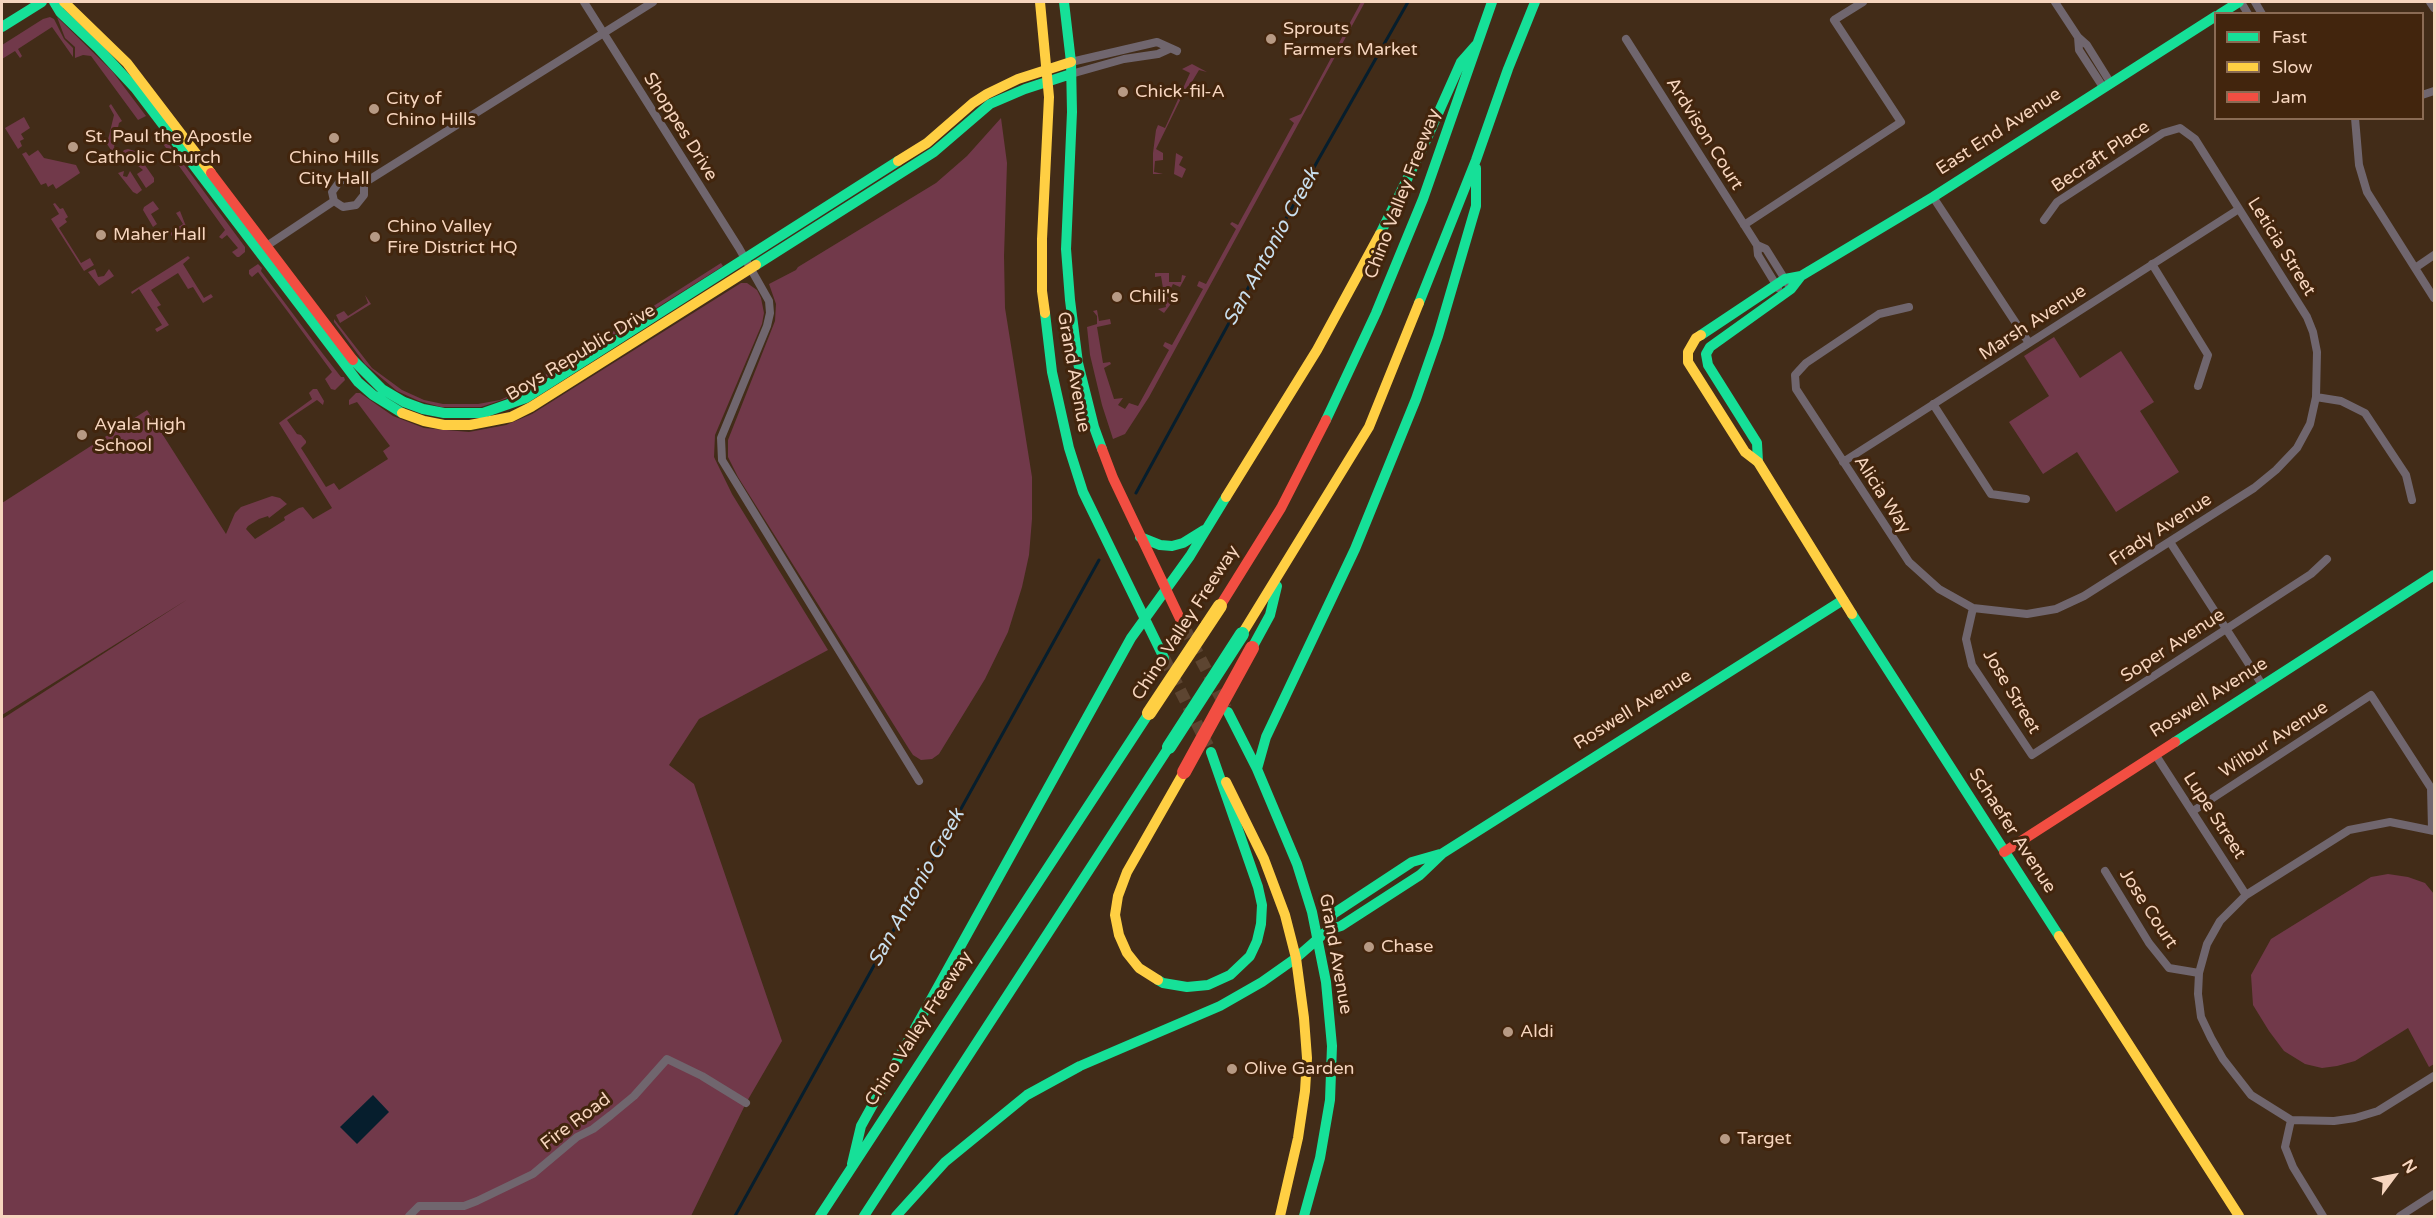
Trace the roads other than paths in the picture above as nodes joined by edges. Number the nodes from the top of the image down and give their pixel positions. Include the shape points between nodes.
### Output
1 (42, 2) edge
2 (54, 2) edge
3 (64, 2) edge
4 (584, 2) edge
5 (653, 2) edge
6 (1040, 2) edge
7 (1064, 2) edge
8 (1492, 2) edge
9 (1535, 2) edge
10 (1863, 2) edge
11 (2055, 2) edge
12 (2240, 2) edge
13 (2430, 2) edge
14 (2434, 8) edge
15 (2223, 12) edge
16 (2214, 17) edge
17 (2, 27) edge
18 (604, 33) junction
19 (1626, 39) dead end
20 (1476, 45) junction
21 (1071, 68) junction
22 (1048, 76) junction
23 (2106, 85) junction
24 (2355, 120) edge
25 (2180, 129) joint
26 (1476, 160) junction
27 (364, 183) junction
28 (1933, 197) junction
29 (334, 201) junction
30 (2239, 209) junction
31 (2043, 220) dead end
32 (1744, 225) junction
33 (262, 248) junction
34 (2434, 255) edge
35 (748, 263) junction
36 (2152, 264) junction
37 (2415, 268) junction
38 (1784, 287) junction
39 (2434, 298) edge
40 (1909, 307) dead end
41 (2029, 343) junction
42 (1691, 344) joint
43 (1706, 354) joint
44 (2198, 386) dead end
45 (2316, 397) junction
46 (1933, 404) junction
47 (1758, 462) junction
48 (1843, 462) junction
49 (2026, 499) dead end
50 (2412, 500) dead end
51 (1208, 527) junction
52 (1140, 537) junction
53 (2170, 542) junction
54 (2327, 559) dead end
55 (1280, 575) junction
56 (2434, 575) edge
57 (1166, 590) junction
58 (1843, 600) junction
59 (1973, 608) junction
60 (1144, 619) junction
61 (1184, 627) tunnel mouth
62 (2226, 629) junction
63 (1164, 658) tunnel mouth
64 (2263, 686) junction
65 (1228, 712) tunnel mouth
66 (2156, 754) junction
67 (2032, 755) joint
68 (1257, 768) junction
69 (919, 781) dead end
70 (2193, 811) junction
71 (2433, 830) edge
72 (2004, 852) junction
73 (2105, 871) dead end
74 (2246, 895) junction
75 (1323, 934) junction
76 (1296, 958) junction
77 (2199, 974) junction
78 (2434, 1076) edge
79 (746, 1103) dead end
80 (2291, 1120) junction
81 (852, 1164) junction
82 (2434, 1194) edge
83 (409, 1216) edge
84 (820, 1216) edge
85 (864, 1216) edge
86 (896, 1216) edge
87 (1280, 1216) edge
88 (1304, 1216) edge
89 (2239, 1216) edge
90 (2323, 1216) edge
91 (2400, 1216) edge

1 - 17 main road
2 - 33 main road, Boys Republic Drive via 130,82
3 - 33 main road, Boys Republic Drive via 127,63
4 - 18 street, Shoppes Drive
5 - 18 street
6 - 22 main road, Grand Avenue
7 - 21 main road, Grand Avenue
8 - 20 main road, Chino Valley Freeway
9 - 26 main road
10 - 32 street via 1834,20 1901,122
11 - 23 street via 2078,38 2087,45
12 - 15 main road
13 - 14 street
16 - 23 main road, East End Avenue
18 - 27 street
18 - 35 street, Shoppes Drive
19 - 32 street, Ardvison Court
20 - 51 main road via 1461,62 1365,264
20 - 81 main road, Chino Valley Freeway, bridge via 1423,199 1376,313 1281,508
21 - 21 street via 1158,54 1173,50 1150,43
21 - 22 main road, Boys Republic Drive
21 - 52 main road, Grand Avenue via 1072,140 1066,236 1074,337 1096,434
22 - 35 main road, Boys Republic Drive via 990,104 934,152
22 - 60 main road, Grand Avenue via 1042,239 1048,354 1076,470 1092,513
23 - 28 main road, East End Avenue
24 - 37 street via 2359,165 2367,192
25 - 30 street, Leticia Street via 2195,139
25 - 31 street, Becraft Place via 2163,133 2057,202
26 - 55 main road via 1369,427
26 - 68 main road via 1476,206 1416,399 1352,557 1266,737
27 - 29 street via 364,195 356,205 343,207
27 - 29 street via 352,177 340,181 332,192
28 - 38 main road, East End Avenue
28 - 41 street
29 - 33 street
30 - 36 street, Marsh Avenue
30 - 45 street, Leticia Street via 2307,317 2317,352
32 - 38 street, Ardvison Court via 1757,245 1766,249
33 - 35 main road, Boys Republic Drive via 365,389 405,414 454,425 491,422 531,407
34 - 37 street
35 - 69 street, Shoppes Drive via 767,296 769,318 721,438 722,460
36 - 41 street, Marsh Avenue
36 - 44 street via 2208,355
37 - 39 street
38 - 42 main road, East End Avenue
38 - 43 main road, East End Avenue
40 - 48 street, Alicia Way via 1880,314 1806,363 1795,375 1796,389
41 - 46 street, Marsh Avenue
42 - 47 main road, Schaefer Avenue via 1688,362 1745,452
43 - 47 main road, Schaefer Avenue via 1708,365 1757,443
45 - 50 street via 2341,401 2365,413 2406,475
45 - 53 street, Frady Avenue via 2310,424 2297,448 2276,471
46 - 48 street, Marsh Avenue
46 - 49 street via 1991,494
47 - 58 main road, Schaefer Avenue
48 - 59 street, Alicia Way via 1909,562 1939,589
51 - 52 main road via 1172,546
51 - 57 main road
52 - 57 main road, Grand Avenue
53 - 59 street, Frady Avenue via 2056,609 2027,614
53 - 62 street
54 - 62 street, Soper Avenue via 2311,574
55 - 76 main road, bridge via 1270,615 1127,872 1115,915 1127,953 1139,968 1163,983 1208,985 1230,975 1250,956 1257,941 1262,905 1210,749 1273,880
55 - 85 main road, bridge
56 - 64 main road, Roswell Avenue
57 - 60 main road
57 - 61 main road, Grand Avenue
58 - 72 main road, Schaefer Avenue
58 - 75 main road, Roswell Avenue via 1443,853 1412,862 1333,914
59 - 67 street, Jose Street via 1966,639 1972,665
60 - 63 main road, Grand Avenue
60 - 81 main road via 861,1126
62 - 64 street
62 - 67 street, Soper Avenue
64 - 66 main road, Roswell Avenue
65 - 68 main road, Grand Avenue
66 - 70 street, Lupe Street
66 - 72 main road, Roswell Avenue
68 - 75 main road, Grand Avenue
70 - 71 street, Wilbur Avenue via 2371,694 2431,788
70 - 74 street, Lupe Street
71 - 74 street via 2390,822 2349,830
72 - 89 main road, Schaefer Avenue
73 - 77 street, Jose Court via 2169,968
74 - 77 street via 2220,921 2207,944
75 - 76 main road, Roswell Avenue
75 - 88 main road, Grand Avenue via 1331,1082 1320,1158
76 - 86 main road, Roswell Avenue via 1220,1006 1080,1065 1027,1095 945,1162
76 - 87 main road via 1306,1069 1298,1138
77 - 80 street via 2201,1017 2223,1059 2251,1095
78 - 80 street via 2378,1111 2334,1121
79 - 83 street, Fire Road via 667,1059 634,1096 533,1174 464,1206 418,1206
80 - 90 street via 2285,1147
81 - 84 main road, Chino Valley Freeway
82 - 91 street

